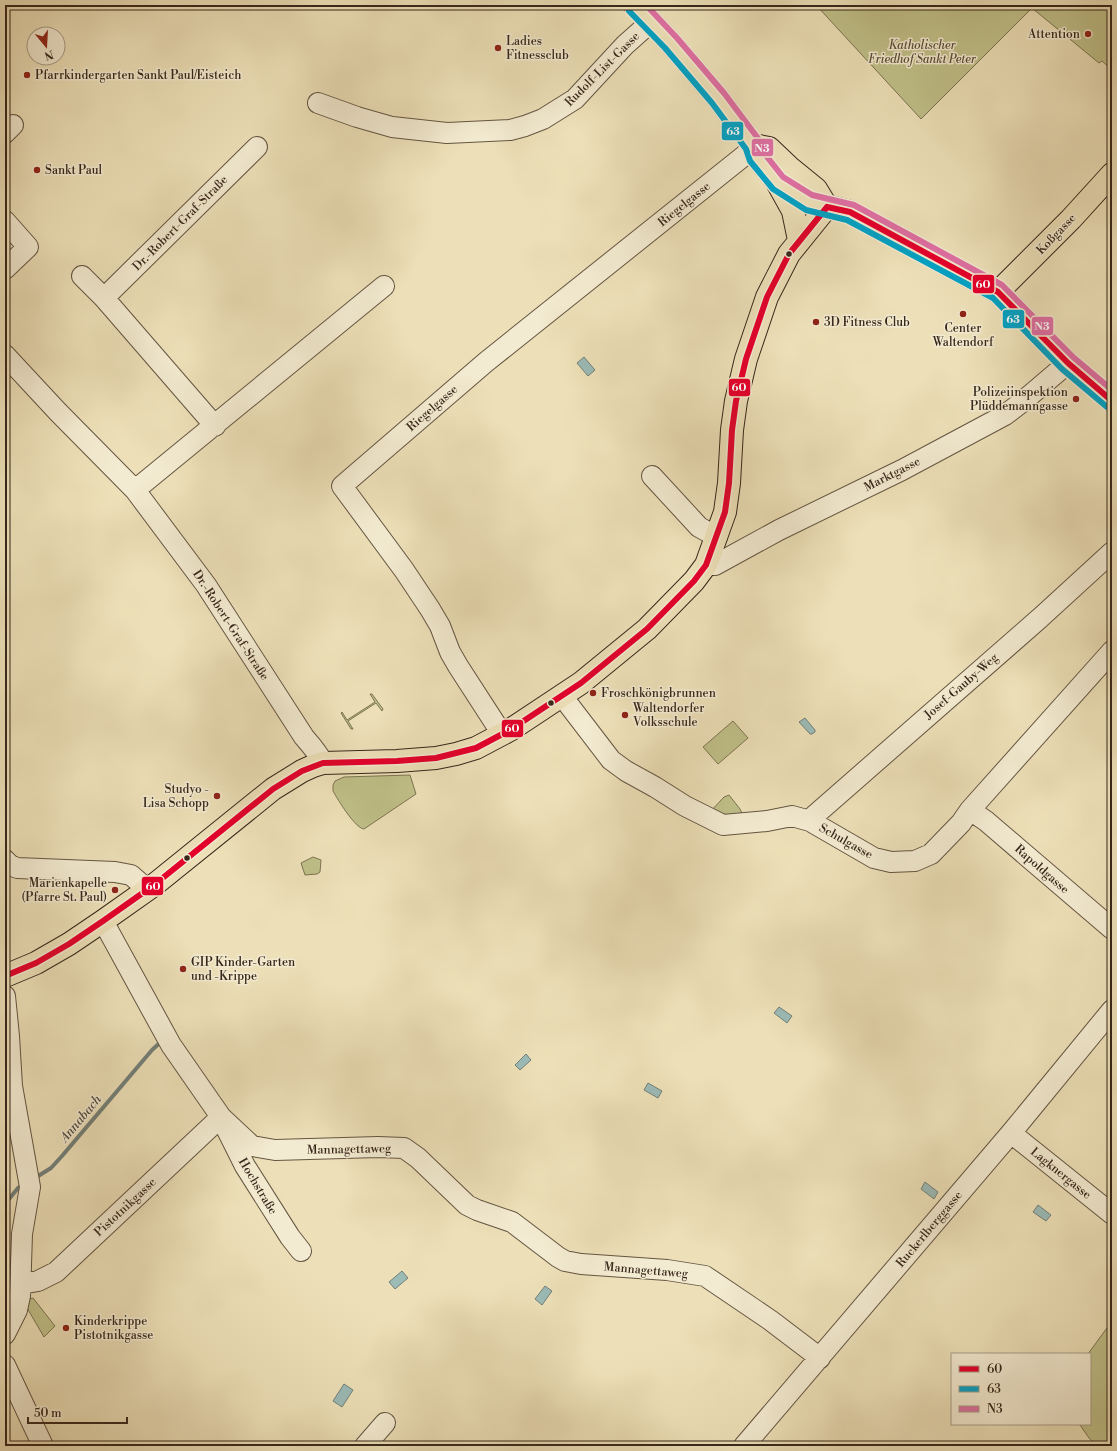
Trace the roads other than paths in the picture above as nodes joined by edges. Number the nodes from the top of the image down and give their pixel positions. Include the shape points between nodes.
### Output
1 (636, 5) edge
2 (652, 21) junction
3 (318, 103) dead end
4 (753, 145) junction
5 (257, 147) dead end
6 (1112, 174) edge
7 (778, 183) junction
8 (827, 207) junction
9 (5, 221) edge
10 (799, 240) junction
11 (5, 269) edge
12 (82, 276) dead end
13 (384, 286) dead end
14 (998, 292) junction
15 (104, 298) junction
16 (5, 355) edge
17 (1068, 363) junction
18 (1112, 401) edge
19 (215, 426) junction
20 (652, 476) dead end
21 (135, 490) junction
22 (717, 537) junction
23 (1112, 552) edge
24 (706, 566) junction
25 (1112, 651) edge
26 (562, 696) junction
27 (502, 734) junction
28 (323, 764) junction
29 (970, 810) junction
30 (810, 821) junction
31 (5, 860) edge
32 (147, 890) junction
33 (103, 921) junction
34 (1112, 929) edge
35 (5, 976) edge
36 (5, 996) edge
37 (1112, 1010) edge
38 (7, 1038) edge
39 (221, 1117) junction
40 (1011, 1133) junction
41 (1112, 1214) edge
42 (302, 1251) dead end
43 (21, 1284) junction
44 (5, 1334) edge
45 (820, 1358) junction
46 (5, 1365) edge
47 (385, 1423) dead end
48 (43, 1446) edge
49 (365, 1446) edge
50 (744, 1446) edge

1 - 2 main road
2 - 3 street, Rudolf-List-Gasse via 625,45 574,99 543,120 510,130 447,133 392,127
2 - 4 main road via 718,98
4 - 7 main road via 757,157
4 - 8 main road via 769,148 816,189
4 - 27 street, Riegelgasse via 745,155 486,362 342,486 430,609 455,660
5 - 15 street, Dr.-Robert-Graf-Straße
6 - 14 main road, Koßgasse
7 - 8 main road via 809,202
7 - 10 main road via 793,212
8 - 10 main road
8 - 14 main road via 850,212
9 - 11 street via 28,247
10 - 22 main road via 767,297 746,359 734,417 725,512
12 - 15 street
13 - 19 street
14 - 17 main road
15 - 19 street
16 - 21 street, Dr.-Robert-Graf-Straße
17 - 18 main road
17 - 24 street, Marktgasse via 1005,415 715,566
19 - 21 street
20 - 22 street via 699,527
21 - 28 street, Dr.-Robert-Graf-Straße via 206,585 304,737 319,754
22 - 24 main road
23 - 30 street, Josef-Gauby-Weg
24 - 26 main road via 679,598 646,629
25 - 29 street, Schulgasse
26 - 27 main road
26 - 30 street, Schulgasse via 611,760 722,825 792,816
27 - 28 main road via 476,748 436,758
28 - 32 main road via 302,771 273,789
29 - 30 street, Schulgasse via 932,854 915,861 891,862 874,858
29 - 34 street, Rapoldgasse
31 - 32 street via 17,868 115,872 131,875
32 - 33 main road
33 - 35 main road via 36,963
33 - 39 street, Mannagettaweg via 171,1046
36 - 38 street
37 - 40 street, Ruckerlberggasse
38 - 43 street via 16,1117 29,1180 22,1234
39 - 42 street, Hochstraße via 245,1166 290,1237
39 - 43 street, Pistotnikgasse via 56,1272 38,1281
39 - 45 street, Mannagettaweg via 252,1146 261,1148 404,1148 467,1205 512,1222 550,1253 565,1261 705,1276
40 - 41 street, Lagknergasse
40 - 45 street, Ruckerlberggasse
43 - 44 street via 17,1310
45 - 50 street, Ruckerlberggasse
46 - 48 street
47 - 49 street

